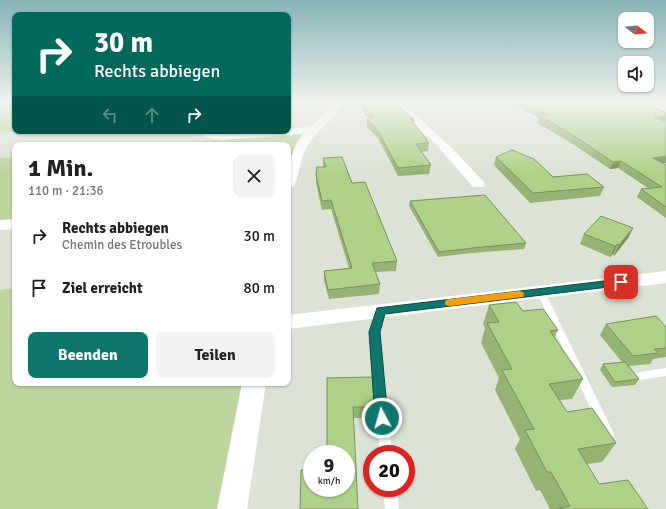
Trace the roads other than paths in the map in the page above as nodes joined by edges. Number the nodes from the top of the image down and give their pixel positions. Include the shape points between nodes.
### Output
1 (319, 126) edge
2 (422, 126) edge
3 (314, 130) junction
4 (291, 132) edge
5 (208, 134) edge
6 (265, 134) edge
7 (291, 174) edge
8 (478, 184) dead end
9 (12, 224) edge
10 (0, 225) edge
11 (666, 277) edge
12 (541, 292) junction
13 (381, 311) junction
14 (291, 322) edge
15 (666, 372) edge
16 (640, 376) dead end
17 (253, 386) edge
18 (611, 442) edge
19 (385, 445) edge
20 (391, 497) edge
21 (232, 509) edge
22 (392, 509) edge

1 - 3 street
2 - 8 street via 451,152
3 - 4 street
3 - 7 street via 298,150
5 - 6 street via 229,137
9 - 10 street
11 - 12 street
12 - 13 street
12 - 18 lane
13 - 14 street
13 - 19 lane via 375,332
15 - 16 lane
17 - 21 street
20 - 22 lane

